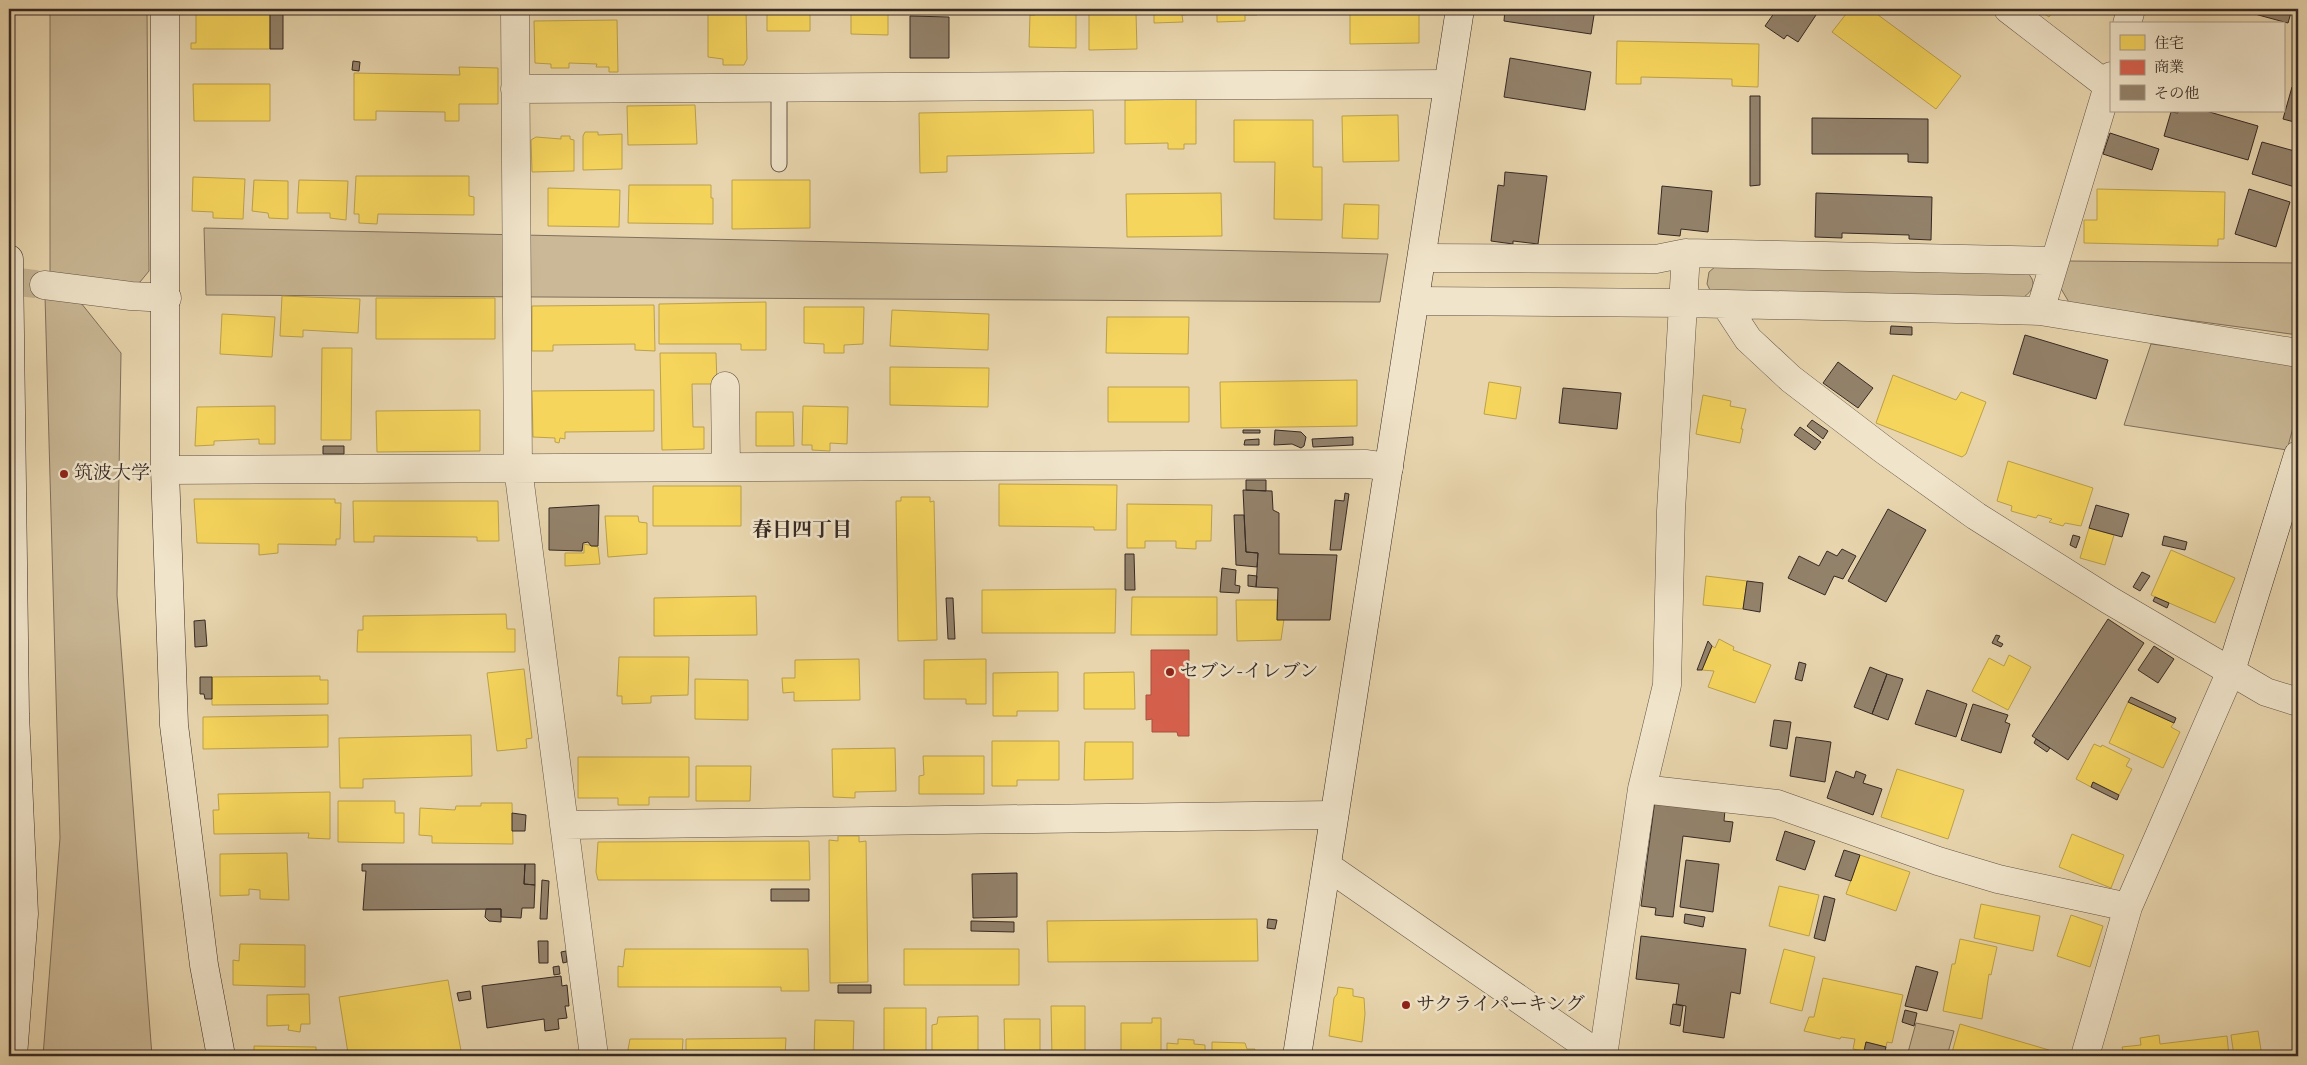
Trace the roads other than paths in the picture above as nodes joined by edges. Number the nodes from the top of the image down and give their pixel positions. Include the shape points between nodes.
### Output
1 (165, 9) edge
2 (515, 9) edge
3 (1460, 9) edge
4 (2008, 9) edge
5 (2131, 9) edge
6 (2127, 22) edge
7 (2109, 81) edge
8 (1448, 84) junction
9 (779, 88) junction
10 (515, 89) junction
11 (779, 164) dead end
12 (1686, 254) junction
13 (1422, 258) junction
14 (9, 259) edge
15 (2055, 261) junction
16 (44, 285) tunnel mouth
17 (167, 298) junction
18 (1415, 301) junction
19 (1684, 303) junction
20 (1725, 304) junction
21 (2040, 311) junction
22 (2298, 353) edge
23 (725, 386) dead end
24 (2298, 456) edge
25 (726, 467) junction
26 (1389, 467) junction
27 (518, 468) junction
28 (166, 470) junction
29 (2231, 671) junction
30 (2298, 702) edge
31 (12, 722) edge
32 (1642, 789) junction
33 (1334, 815) junction
34 (564, 825) junction
35 (20, 855) junction
36 (1327, 866) junction
37 (9, 880) edge
38 (2128, 907) junction
39 (13, 1056) edge
40 (221, 1056) edge
41 (594, 1056) edge
42 (1297, 1056) edge
43 (1602, 1056) edge
44 (2086, 1056) edge

1 - 17 street
2 - 10 street
3 - 8 street
4 - 7 street
5 - 6 street
7 - 15 street
8 - 9 street
8 - 13 street
9 - 10 street
9 - 11 lane
10 - 27 street
12 - 13 street via 1656,259
12 - 15 street
12 - 19 street
13 - 18 street
14 - 31 street
15 - 21 street
16 - 17 street
17 - 28 street
18 - 19 street
18 - 26 street
19 - 20 street
19 - 32 street via 1671,511 1667,685
20 - 21 street
20 - 29 street via 1748,339 1777,366 1884,450 1976,516 2101,595
21 - 22 street
23 - 25 street
24 - 29 street
25 - 26 street via 1367,464
25 - 27 street
26 - 33 street
27 - 28 street
27 - 34 street
28 - 40 street via 174,725 204,965
29 - 30 street via 2266,692
29 - 38 street
31 - 35 street
32 - 38 street via 1777,804 1998,879
32 - 43 street
33 - 34 street
33 - 36 street
34 - 41 street
35 - 37 street
35 - 39 street via 24,914
36 - 42 street
36 - 43 street
38 - 44 street

